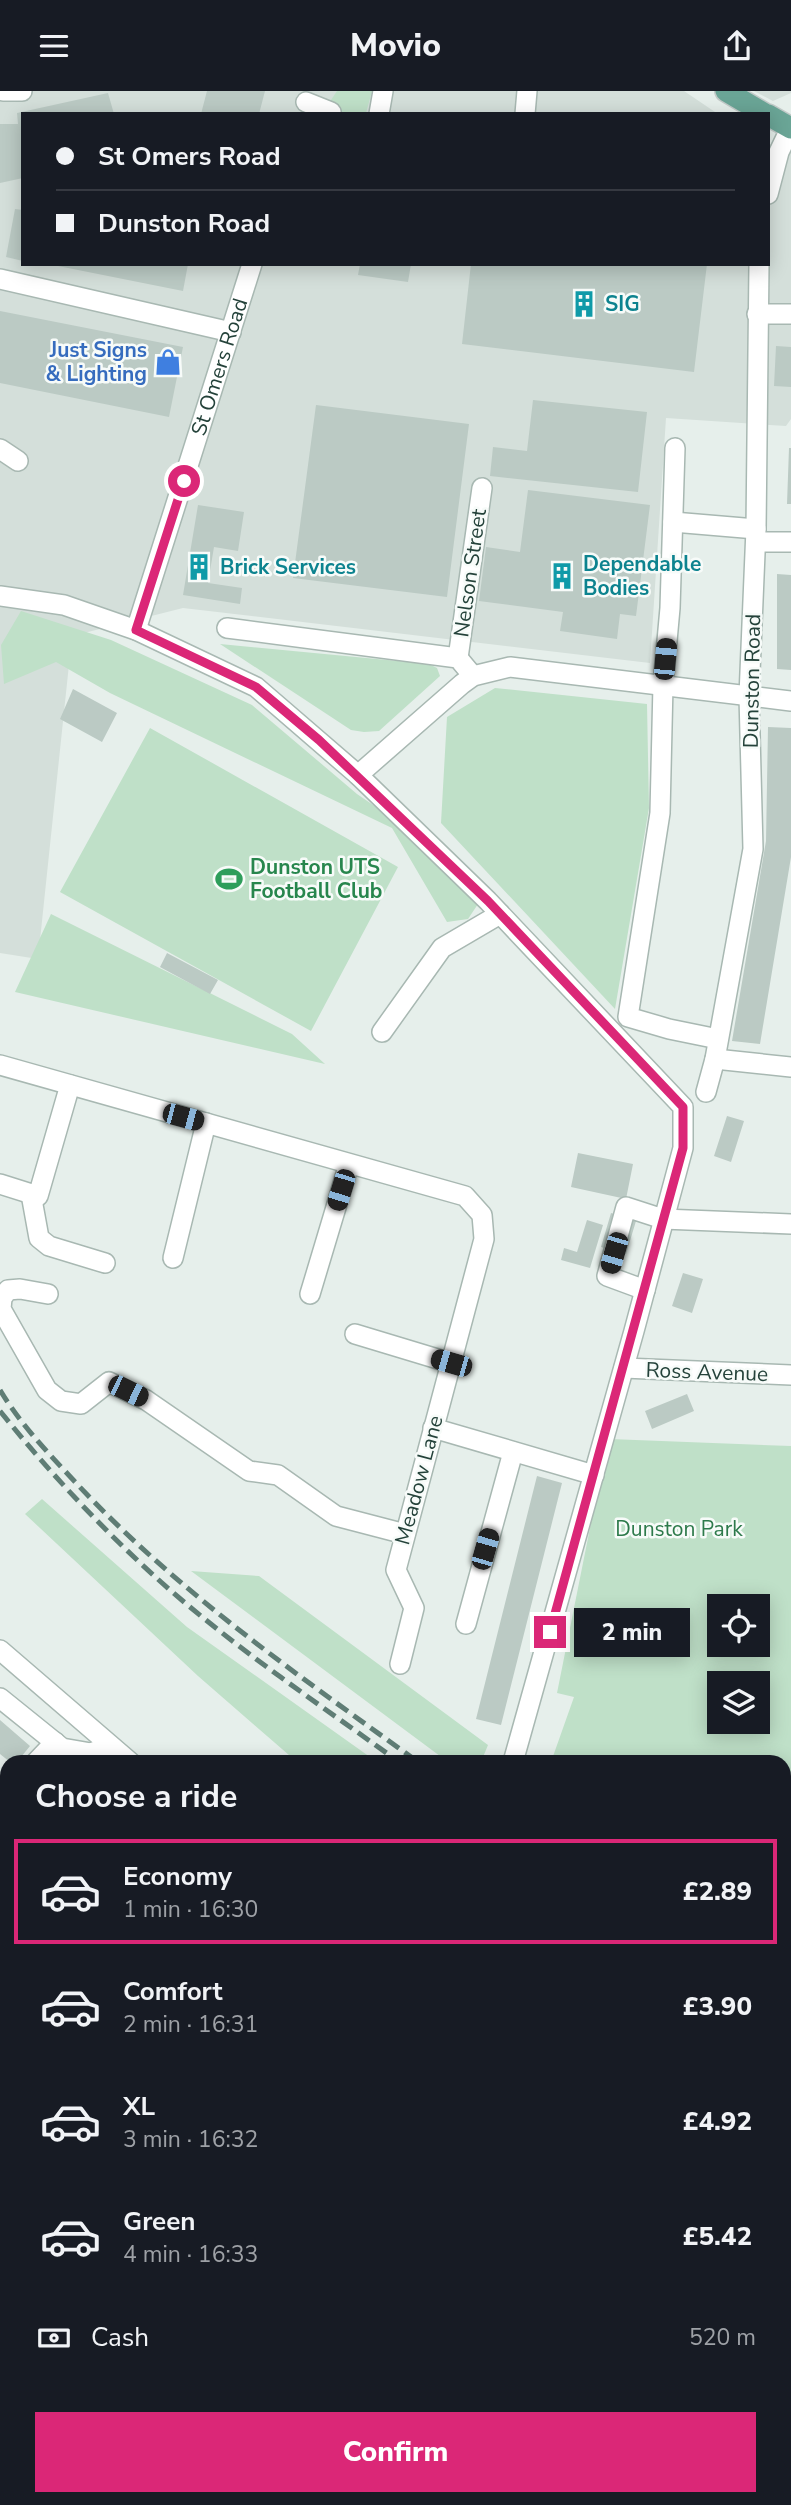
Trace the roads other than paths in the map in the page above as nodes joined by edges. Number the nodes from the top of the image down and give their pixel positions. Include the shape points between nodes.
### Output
1 (3, 91) edge
2 (22, 91) edge
3 (383, 91) edge
4 (527, 91) edge
5 (726, 91) edge
6 (306, 102) edge
7 (331, 112) dead end
8 (379, 112) edge
9 (525, 112) edge
10 (762, 112) edge
11 (770, 117) edge
12 (791, 128) edge
13 (770, 186) edge
14 (251, 266) edge
15 (759, 266) edge
16 (0, 279) edge
17 (757, 314) junction
18 (791, 314) edge
19 (232, 333) junction
20 (675, 448) dead end
21 (0, 449) edge
22 (18, 461) dead end
23 (482, 488) dead end
24 (673, 523) junction
25 (756, 535) junction
26 (791, 542) edge
27 (0, 596) edge
28 (227, 628) dead end
29 (136, 630) junction
30 (458, 658) junction
31 (472, 676) junction
32 (663, 685) junction
33 (749, 696) junction
34 (791, 702) edge
35 (358, 775) junction
36 (500, 914) junction
37 (382, 1032) dead end
38 (718, 1039) junction
39 (715, 1059) junction
40 (0, 1065) edge
41 (791, 1067) edge
42 (70, 1085) junction
43 (706, 1092) dead end
44 (206, 1123) junction
45 (349, 1164) junction
46 (0, 1184) edge
47 (31, 1194) junction
48 (663, 1219) junction
49 (791, 1224) edge
50 (173, 1258) dead end
51 (105, 1263) dead end
52 (645, 1290) junction
53 (48, 1294) dead end
54 (310, 1294) dead end
55 (355, 1334) dead end
56 (451, 1363) junction
57 (624, 1368) junction
58 (791, 1375) edge
59 (433, 1428) junction
60 (513, 1452) junction
61 (594, 1475) junction
62 (405, 1534) junction
63 (466, 1624) dead end
64 (0, 1650) edge
65 (400, 1664) dead end
66 (0, 1698) edge
67 (55, 1742) junction
68 (110, 1746) junction
69 (43, 1755) edge
70 (121, 1755) edge
71 (515, 1755) edge

1 - 2 street
3 - 8 street
4 - 9 street
5 - 10 main road
6 - 7 street
11 - 12 main road
12 - 13 street
14 - 19 street, St Omers Road
15 - 17 street, Dunston Road
16 - 19 street
17 - 18 street
17 - 25 street, Dunston Road
19 - 29 street, St Omers Road
20 - 24 street
21 - 22 street
23 - 30 street, Nelson Street
24 - 25 street
24 - 32 street
25 - 26 street
25 - 33 street, Dunston Road
27 - 29 street via 64,605
28 - 30 street
29 - 35 street via 256,687
30 - 31 street
31 - 32 street via 510,667
31 - 35 street
32 - 33 street
32 - 38 street via 660,813 628,1017
33 - 34 street
33 - 38 street, Dunston Road via 752,849
35 - 36 street
36 - 37 street via 442,949
36 - 48 street via 683,1107 683,1148
38 - 39 street, Dunston Road
39 - 41 street
39 - 43 street, Dunston Road
40 - 42 street, Meadow Lane
42 - 44 street, Meadow Lane
42 - 47 street via 38,1196
44 - 45 street, Meadow Lane
44 - 50 street
45 - 54 street
45 - 56 street, Meadow Lane via 465,1196 482,1215 484,1239
46 - 47 street
47 - 51 street via 39,1237 48,1246
48 - 49 street
48 - 52 street
48 - 52 street via 626,1207 607,1276
52 - 57 street
53 - 62 street via 8,1290 1,1309 47,1390 61,1401 81,1405 109,1382 146,1400 249,1471 278,1475 336,1516
55 - 56 street
56 - 59 street, Meadow Lane
57 - 58 street, Ross Avenue
57 - 61 street
59 - 60 street
59 - 62 street, Meadow Lane
60 - 61 street
60 - 63 street
61 - 71 street
62 - 65 street, Meadow Lane via 396,1570 414,1608
64 - 68 street
66 - 67 street
67 - 68 street via 62,1748 91,1753
67 - 69 street
68 - 70 street

